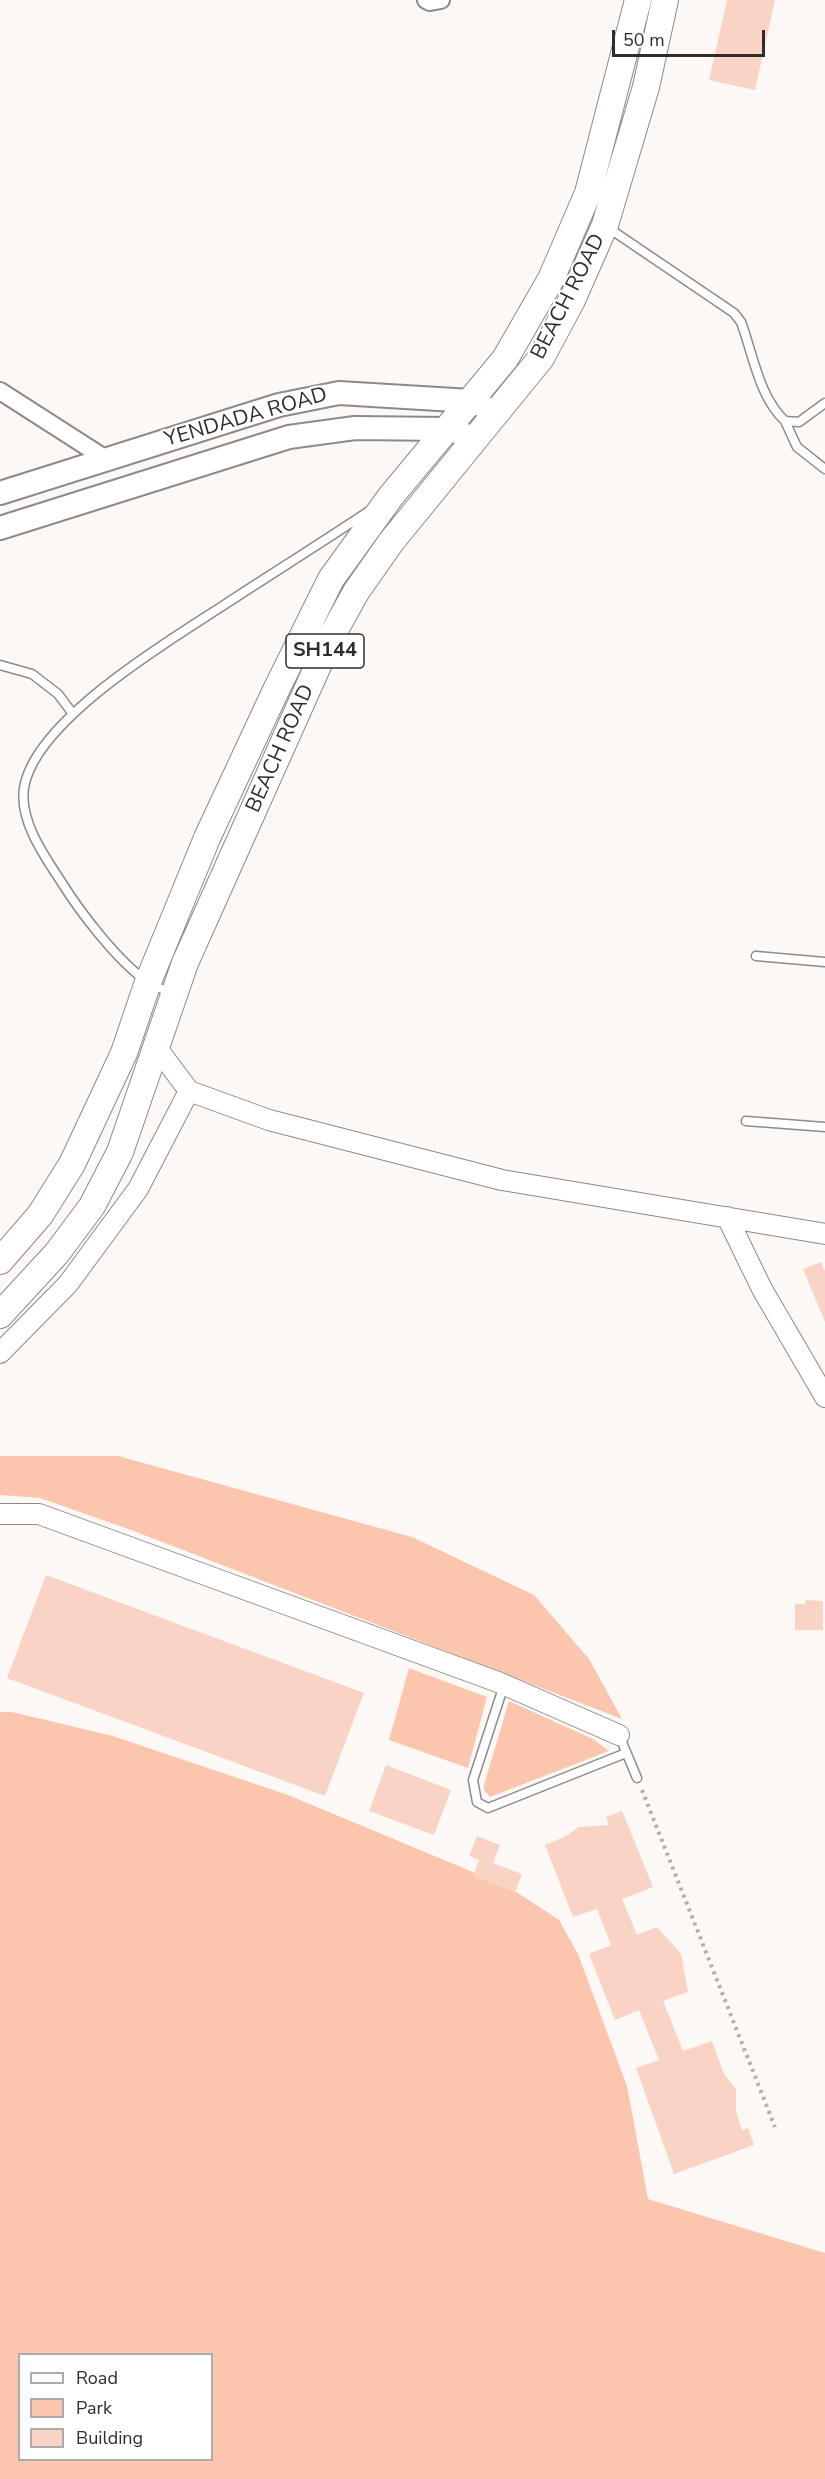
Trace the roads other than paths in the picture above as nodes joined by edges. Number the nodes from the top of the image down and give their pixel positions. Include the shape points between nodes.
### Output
1 (426, 0) edge
2 (441, 0) edge
3 (638, 0) edge
4 (665, 0) edge
5 (605, 225) junction
6 (0, 391) edge
7 (471, 401) junction
8 (825, 403) edge
9 (497, 412) junction
10 (785, 421) junction
11 (447, 429) junction
12 (476, 438) junction
13 (106, 459) junction
14 (825, 469) edge
15 (0, 493) edge
16 (392, 496) junction
17 (0, 528) edge
18 (0, 665) edge
19 (73, 714) junction
20 (756, 956) dead end
21 (825, 962) edge
22 (148, 982) junction
23 (173, 994) junction
24 (157, 1048) junction
25 (189, 1091) junction
26 (746, 1121) dead end
27 (825, 1127) edge
28 (727, 1217) junction
29 (825, 1234) edge
30 (0, 1261) edge
31 (0, 1315) edge
32 (0, 1353) edge
33 (825, 1397) edge
34 (0, 1514) edge
35 (504, 1685) junction
36 (622, 1744) junction
37 (637, 1778) road end

1 - 2 street
3 - 7 main road, SH144 via 588,194 570,240 505,358
4 - 5 main road, BEACH ROAD / SH144 via 646,87
5 - 9 main road, BEACH ROAD / SH144 via 541,358
5 - 10 lane via 734,313 741,322 767,397
6 - 13 street
7 - 9 main road, YENDADA ROAD
7 - 11 main road, SH144
7 - 13 main road, YENDADA ROAD via 339,393 279,405
8 - 10 lane via 799,422
9 - 12 main road, BEACH ROAD / SH144
10 - 14 lane via 797,447
11 - 12 main road, YENDADA ROAD
11 - 16 main road, SH144
11 - 17 main road, YENDADA ROAD via 355,428 289,437
12 - 23 main road, BEACH ROAD / SH144 via 391,542 356,592 329,641
13 - 15 main road, YENDADA ROAD
16 - 19 lane via 164,644
16 - 22 main road, SH144 via 331,579 207,837
18 - 19 lane via 32,674 58,694
19 - 22 lane via 30,765 23,790 28,824 74,904
20 - 21 lane
22 - 23 lane
22 - 30 main road, SH144 via 124,1053 72,1164 40,1215
23 - 24 main road, BEACH ROAD / SH144
24 - 25 street
24 - 31 main road, BEACH ROAD / SH144 via 120,1152 92,1206 57,1253
25 - 28 street via 269,1120 502,1180
25 - 32 street via 138,1189 68,1284
26 - 27 lane
28 - 29 street
28 - 33 street via 762,1289
34 - 35 street via 39,1514
35 - 36 street
35 - 36 lane via 473,1780 477,1802 488,1809
36 - 37 lane

